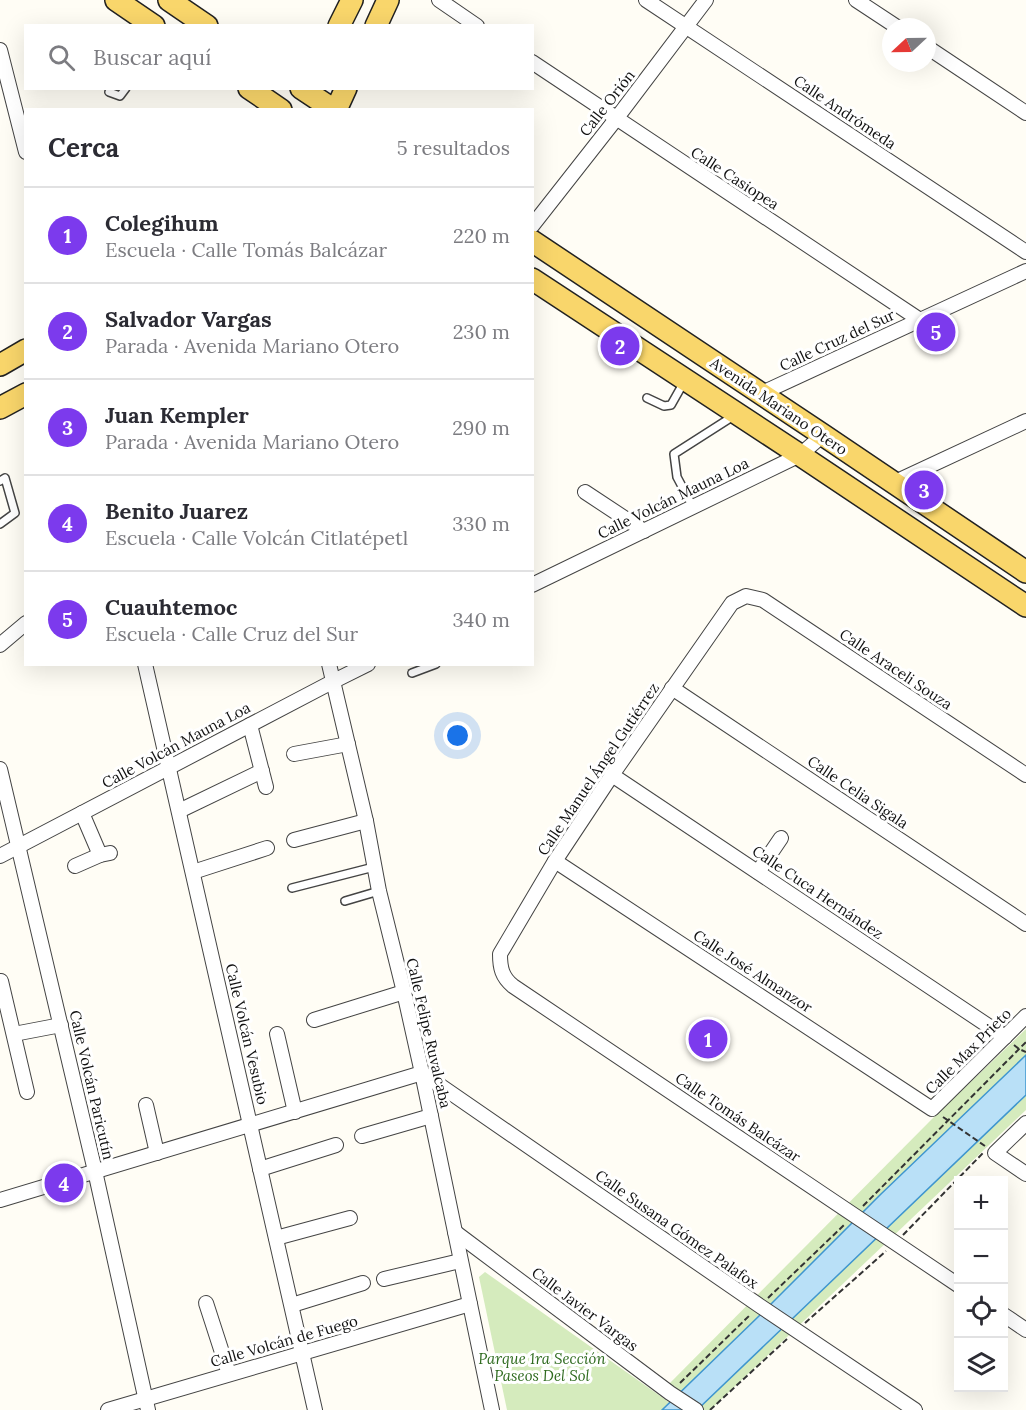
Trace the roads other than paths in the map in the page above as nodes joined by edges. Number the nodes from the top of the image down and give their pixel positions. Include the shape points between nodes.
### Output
1 (116, 0) edge
2 (169, 0) edge
3 (352, 0) edge
4 (388, 0) edge
5 (439, 0) edge
6 (646, 0) edge
7 (706, 0) edge
8 (856, 0) edge
9 (883, 18) edge
10 (151, 24) edge
11 (204, 24) edge
12 (340, 24) edge
13 (377, 24) edge
14 (474, 24) edge
15 (686, 27) junction
16 (0, 50) edge
17 (936, 53) edge
18 (534, 64) edge
19 (124, 90) edge
20 (252, 90) edge
21 (345, 90) edge
22 (109, 92) dead end
23 (303, 95) edge
24 (277, 108) edge
25 (331, 108) edge
26 (336, 108) edge
27 (1026, 113) edge
28 (616, 119) junction
29 (24, 144) edge
30 (534, 223) edge
31 (534, 242) edge
32 (1026, 252) edge
33 (1026, 271) edge
34 (534, 280) edge
35 (920, 320) junction
36 (24, 351) edge
37 (0, 365) edge
38 (686, 380) junction
39 (24, 394) edge
40 (760, 394) junction
41 (647, 398) dead end
42 (0, 408) edge
43 (737, 414) junction
44 (1026, 421) edge
45 (823, 435) junction
46 (800, 455) junction
47 (0, 481) edge
48 (893, 483) junction
49 (585, 492) dead end
50 (693, 507) junction
51 (0, 524) edge
52 (644, 531) junction
53 (1026, 573) edge
54 (534, 584) edge
55 (746, 596) joint
56 (1026, 606) edge
57 (24, 625) edge
58 (0, 645) edge
59 (145, 666) edge
60 (330, 666) edge
61 (364, 666) edge
62 (431, 666) edge
63 (412, 673) dead end
64 (334, 681) junction
65 (672, 688) junction
66 (250, 725) junction
67 (348, 744) junction
68 (294, 754) dead end
69 (169, 767) junction
70 (0, 769) edge
71 (262, 771) junction
72 (612, 775) junction
73 (1026, 775) edge
74 (266, 787) dead end
75 (179, 812) junction
76 (82, 813) junction
77 (366, 821) junction
78 (781, 838) dead end
79 (294, 840) dead end
80 (19, 846) junction
81 (267, 848) dead end
82 (0, 856) edge
83 (555, 861) junction
84 (75, 866) dead end
85 (374, 867) junction
86 (193, 872) junction
87 (758, 872) junction
88 (292, 888) dead end
89 (379, 891) junction
90 (345, 901) dead end
91 (1026, 924) edge
92 (502, 973) joint
93 (1, 981) edge
94 (404, 992) junction
95 (1026, 1016) edge
96 (314, 1020) dead end
97 (61, 1025) junction
98 (14, 1034) junction
99 (277, 1034) dead end
100 (1005, 1037) junction
101 (422, 1073) junction
102 (27, 1092) dead end
103 (146, 1106) dead end
104 (932, 1109) joint
105 (295, 1112) junction
106 (431, 1116) junction
107 (1026, 1123) edge
108 (250, 1125) junction
109 (362, 1136) dead end
110 (336, 1145) dead end
111 (157, 1153) junction
112 (260, 1168) junction
113 (95, 1171) junction
114 (1026, 1174) edge
115 (0, 1200) edge
116 (350, 1218) dead end
117 (455, 1232) junction
118 (276, 1238) junction
119 (460, 1260) junction
120 (384, 1279) dead end
121 (363, 1283) dead end
122 (957, 1284) edge
123 (206, 1304) dead end
124 (470, 1304) junction
125 (292, 1305) junction
126 (1008, 1318) edge
127 (1026, 1330) edge
128 (303, 1353) junction
129 (228, 1374) junction
130 (147, 1404) edge
131 (108, 1410) edge
132 (315, 1410) edge
133 (492, 1410) edge
134 (696, 1410) edge
135 (915, 1410) edge

1 - 10 main road
2 - 11 main road
3 - 12 main road
4 - 13 main road
5 - 14 street
6 - 15 street, Calle Andrómeda
7 - 15 street, Calle Orión
8 - 9 street
15 - 28 street, Calle Orión
15 - 32 street, Calle Andrómeda
16 - 29 street
17 - 27 street
18 - 28 street, Calle Casiopea
19 - 22 lane via 120,96
20 - 24 main road
21 - 26 main road
23 - 25 main road
28 - 30 street, Calle Orión
28 - 35 street, Calle Casiopea
31 - 40 main road, Avenida Mariano Otero
33 - 35 street, Calle Cruz del Sur
34 - 38 main road, Avenida Mariano Otero
35 - 40 street, Calle Cruz del Sur
36 - 37 main road
38 - 41 lane via 671,405
38 - 43 main road, Avenida Mariano Otero
39 - 42 main road
40 - 45 main road, Avenida Mariano Otero
43 - 46 main road, Avenida Mariano Otero
43 - 50 lane via 674,454 677,477
44 - 48 street
45 - 46 street, Calle Volcán Mauna Loa
45 - 48 main road, Avenida Mariano Otero
46 - 50 street, Calle Volcán Mauna Loa
46 - 56 main road, Avenida Mariano Otero
47 - 51 lane via 5,478 15,513
48 - 53 main road, Avenida Mariano Otero
49 - 52 street
50 - 52 street, Calle Volcán Mauna Loa
52 - 54 street, Calle Volcán Mauna Loa
55 - 65 street, Calle Manuel Ángel Gutiérrez via 732,603
55 - 73 street, Calle Araceli Souza via 763,600
57 - 58 street
59 - 69 street, Calle Volcán Vesubio
60 - 64 street, Calle Felipe Ruvalcaba
61 - 64 street, Calle Volcán Mauna Loa
62 - 63 lane
64 - 66 street, Calle Volcán Mauna Loa
64 - 67 street, Calle Felipe Ruvalcaba
65 - 72 street, Calle Manuel Ángel Gutiérrez
65 - 91 street, Calle Celia Sigala
66 - 69 street, Calle Volcán Mauna Loa
66 - 71 street
67 - 68 street
67 - 77 street, Calle Felipe Ruvalcaba
69 - 75 street, Calle Volcán Vesubio
69 - 76 street, Calle Volcán Mauna Loa
70 - 80 street, Calle Volcán Paricutín
71 - 74 street
71 - 75 street
72 - 83 street, Calle Manuel Ángel Gutiérrez
72 - 87 street, Calle Cuca Hernández
75 - 86 street, Calle Volcán Vesubio
76 - 80 street, Calle Volcán Mauna Loa
76 - 84 street via 105,854
77 - 79 street
77 - 85 street, Calle Felipe Ruvalcaba
78 - 87 street
80 - 82 street, Calle Volcán Mauna Loa
80 - 97 street, Calle Volcán Paricutín
81 - 86 street
83 - 92 street, Calle Manuel Ángel Gutiérrez via 500,954
83 - 104 street, Calle José Almanzor
85 - 88 lane
85 - 89 street, Calle Felipe Ruvalcaba
86 - 108 street, Calle Volcán Vesubio
87 - 100 street, Calle Cuca Hernández
89 - 90 lane
89 - 94 street, Calle Felipe Ruvalcaba
92 - 122 street, Calle Tomás Balcázar via 513,986
93 - 98 street
94 - 96 street
94 - 101 street, Calle Felipe Ruvalcaba
95 - 100 street, Calle Max Prieto
97 - 98 street
97 - 113 street, Calle Volcán Paricutín
98 - 102 street
99 - 105 street
100 - 104 street, Calle Max Prieto
101 - 105 street
101 - 106 street, Calle Felipe Ruvalcaba
101 - 135 street, Calle Susana Gómez Palafox
103 - 111 street
105 - 108 street
106 - 109 street
106 - 117 street, Calle Felipe Ruvalcaba
107 - 114 street via 989,1149
108 - 111 street
108 - 112 street, Calle Volcán Vesubio
110 - 112 street
111 - 113 street
112 - 118 street, Calle Volcán Vesubio
113 - 115 street
113 - 130 street, Calle Volcán Paricutín
116 - 118 street
117 - 119 street, Calle Felipe Ruvalcaba
117 - 134 street, Calle Javier Vargas
118 - 125 street, Calle Volcán Vesubio
119 - 120 street
119 - 124 street, Calle Felipe Ruvalcaba
121 - 125 street
123 - 129 street
124 - 128 street, Calle Volcán de Fuego
124 - 133 street, Calle Felipe Ruvalcaba
125 - 128 street, Calle Volcán Vesubio
126 - 127 street
128 - 129 street, Calle Volcán de Fuego
128 - 132 street, Calle Volcán Vesubio
129 - 130 street, Calle Volcán de Fuego
130 - 131 street, Calle Volcán de Fuego

